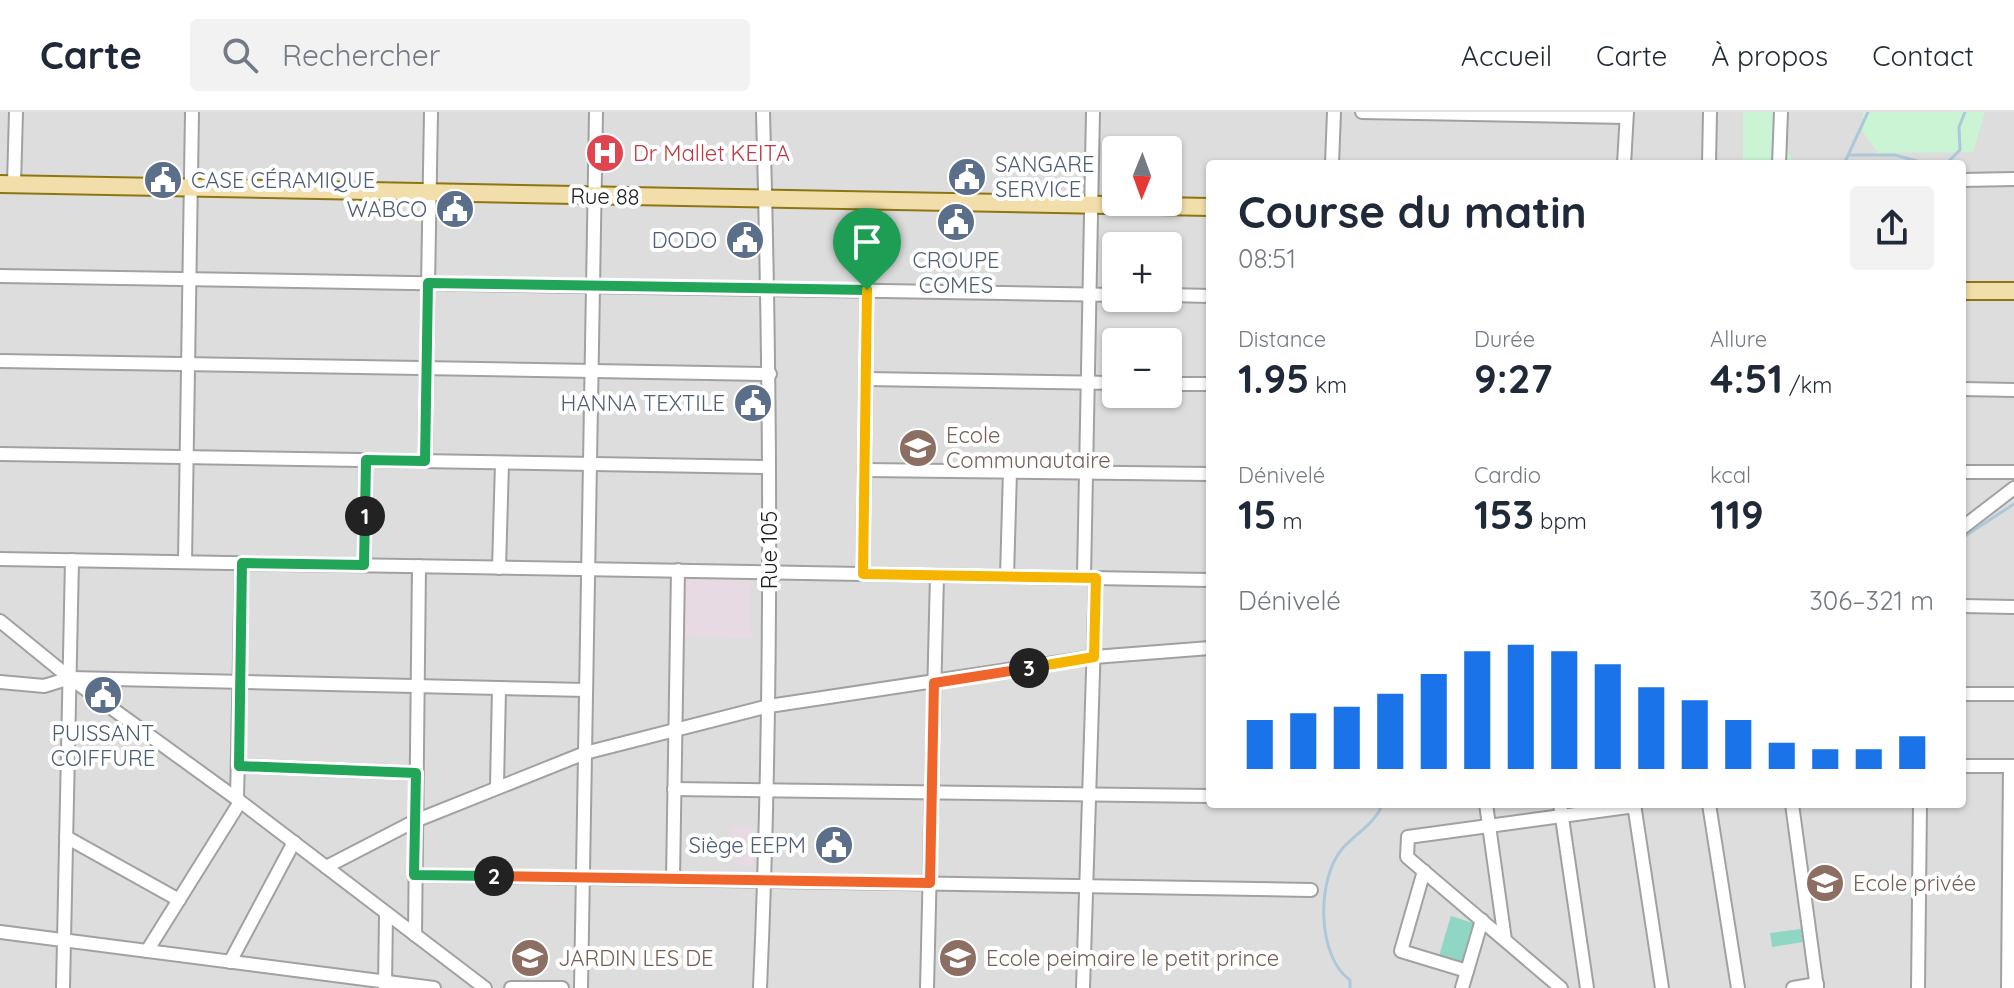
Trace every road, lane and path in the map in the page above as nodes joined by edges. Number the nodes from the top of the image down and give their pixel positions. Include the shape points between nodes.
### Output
1 (16, 112) edge
2 (192, 112) edge
3 (431, 112) edge
4 (596, 112) edge
5 (763, 112) edge
6 (1093, 112) edge
7 (1334, 112) edge
8 (1362, 112) edge
9 (1710, 112) edge
10 (1781, 112) edge
11 (1627, 114) edge
12 (1332, 160) edge
13 (1624, 160) edge
14 (1709, 160) edge
15 (1779, 160) edge
16 (2014, 179) edge
17 (1966, 180) edge
18 (7, 184) edge
19 (191, 188) junction
20 (430, 193) junction
21 (594, 196) junction
22 (766, 198) junction
23 (1091, 205) junction
24 (1206, 207) edge
25 (0, 276) edge
26 (189, 279) junction
27 (428, 283) junction
28 (593, 283) junction
29 (768, 289) junction
30 (867, 290) junction
31 (1966, 291) edge
32 (2014, 291) edge
33 (1089, 294) junction
34 (1102, 294) edge
35 (1182, 295) edge
36 (1206, 296) edge
37 (0, 361) edge
38 (188, 364) junction
39 (427, 368) junction
40 (591, 371) junction
41 (770, 374) junction
42 (866, 379) junction
43 (1088, 383) junction
44 (1102, 383) edge
45 (1182, 384) edge
46 (1206, 384) edge
47 (1966, 389) edge
48 (2014, 390) edge
49 (0, 454) edge
50 (186, 457) junction
51 (366, 460) junction
52 (425, 461) junction
53 (502, 463) junction
54 (590, 464) junction
55 (769, 467) junction
56 (864, 470) junction
57 (1010, 471) junction
58 (1086, 472) junction
59 (1966, 472) edge
60 (2014, 472) edge
61 (1206, 474) edge
62 (2014, 488) edge
63 (1966, 525) edge
64 (0, 559) edge
65 (72, 560) junction
66 (185, 562) junction
67 (242, 563) junction
68 (364, 565) junction
69 (419, 566) junction
70 (499, 568) junction
71 (588, 569) junction
72 (678, 570) junction
73 (769, 572) junction
74 (863, 574) junction
75 (937, 575) junction
76 (1007, 576) junction
77 (1090, 578) junction
78 (1206, 580) edge
79 (1966, 606) edge
80 (2014, 607) edge
81 (0, 621) edge
82 (1206, 648) edge
83 (1094, 657) junction
84 (70, 678) junction
85 (0, 682) edge
86 (241, 682) junction
87 (934, 683) junction
88 (418, 686) junction
89 (499, 688) junction
90 (586, 690) junction
91 (1966, 694) edge
92 (2014, 694) edge
93 (769, 706) junction
94 (675, 732) junction
95 (585, 753) junction
96 (239, 766) junction
97 (1966, 766) edge
98 (2012, 766) edge
99 (416, 773) junction
100 (497, 786) junction
101 (674, 789) junction
102 (769, 790) junction
103 (932, 793) junction
104 (1090, 795) junction
105 (1206, 796) edge
106 (239, 800) junction
107 (1487, 808) edge
108 (1634, 808) edge
109 (1710, 808) edge
110 (1793, 808) edge
111 (1920, 808) edge
112 (1561, 809) edge
113 (415, 821) junction
114 (1489, 826) junction
115 (66, 837) junction
116 (294, 842) junction
117 (2012, 856) edge
118 (326, 867) junction
119 (1424, 871) junction
120 (414, 875) junction
121 (583, 878) junction
122 (673, 879) junction
123 (765, 881) junction
124 (930, 883) junction
125 (1087, 886) junction
126 (1311, 890) dead end
127 (179, 900) junction
128 (386, 913) junction
129 (1482, 920) junction
130 (0, 932) edge
131 (415, 935) junction
132 (1505, 940) junction
133 (64, 941) junction
134 (2011, 946) edge
135 (147, 951) junction
136 (230, 962) junction
137 (1467, 971) junction
138 (1544, 982) edge
139 (385, 985) edge
140 (1817, 986) edge
141 (63, 988) edge
142 (434, 988) edge
143 (485, 988) edge
144 (511, 988) edge
145 (562, 988) edge
146 (581, 988) edge
147 (760, 988) edge
148 (927, 988) edge
149 (1083, 988) edge
150 (1462, 988) edge
151 (1561, 988) edge
152 (1587, 988) edge
153 (1662, 988) edge
154 (1738, 988) edge
155 (1793, 988) edge
156 (1918, 988) edge
157 (2008, 988) edge

1 - 18 street
2 - 19 street
3 - 20 street
4 - 21 street
5 - 22 street, Rue 105
6 - 23 street
7 - 12 street
8 - 11 street
9 - 14 street
10 - 15 street
11 - 13 street
16 - 17 street
18 - 19 main road, Rue 88
19 - 20 main road, Rue 88
19 - 26 street
20 - 21 main road, Rue 88
20 - 27 street
21 - 22 main road, Rue 88
21 - 28 street
22 - 23 main road, Rue 88
22 - 29 street, Rue 105
23 - 24 main road, Rue 88
23 - 33 street
25 - 26 street
26 - 27 street
26 - 38 street
27 - 28 street
27 - 39 street
28 - 29 street
28 - 40 street
29 - 30 street
29 - 41 street, Rue 105
30 - 33 street
30 - 42 street
31 - 32 main road
33 - 34 street
33 - 43 street
35 - 36 street
37 - 38 street
38 - 39 street
38 - 50 street
39 - 40 street
39 - 52 street
40 - 41 street
40 - 54 street
41 - 55 street, Rue 105
42 - 43 street
42 - 56 street
43 - 44 street
43 - 58 street
45 - 46 street
47 - 48 street
49 - 50 street
50 - 51 street
50 - 66 street
51 - 52 street
51 - 68 street
52 - 53 street
53 - 54 street
53 - 70 street
54 - 55 street
54 - 71 street
55 - 73 street, Rue 105
56 - 57 street
56 - 74 street
57 - 58 street
57 - 76 street
58 - 61 street
58 - 77 street
59 - 60 street
62 - 63 street
64 - 65 street
65 - 66 street
65 - 84 street
66 - 67 street
67 - 68 street
67 - 86 street
68 - 69 street
69 - 70 street
69 - 88 street
70 - 71 street
71 - 72 street
71 - 90 street
72 - 73 street
72 - 94 street
73 - 74 street
73 - 93 street, Rue 105
74 - 75 street
75 - 76 street
75 - 87 street
76 - 77 street
77 - 78 street
77 - 83 street
79 - 80 street
81 - 84 street
82 - 83 street
83 - 87 street
83 - 104 street
84 - 85 street via 44,686
84 - 86 street
84 - 106 street
84 - 115 street
86 - 88 street
86 - 96 street
87 - 93 street
87 - 103 street
88 - 89 street
88 - 99 street
89 - 90 street
89 - 100 street
90 - 95 street
91 - 92 street
93 - 94 street
93 - 102 street, Rue 105
94 - 95 street
94 - 101 street
95 - 100 street
95 - 121 street
96 - 99 street
96 - 106 street
97 - 98 street
98 - 117 street
99 - 113 street
100 - 113 street
101 - 102 street
101 - 122 street
102 - 103 street
102 - 123 street, Rue 105
103 - 104 street
103 - 124 street
104 - 105 street
104 - 125 street
106 - 116 street
106 - 127 street
107 - 114 street
108 - 153 street
109 - 154 street
110 - 140 street
111 - 156 street
112 - 114 street
112 - 152 street
113 - 118 street
113 - 120 street
114 - 119 street via 1408,837 1407,857
114 - 132 street
115 - 127 street
115 - 133 street
116 - 118 street
116 - 136 street
117 - 134 street
118 - 128 street
119 - 129 street
119 - 137 street via 1401,951
120 - 121 street
120 - 131 street
121 - 122 street
121 - 146 street
122 - 123 street
123 - 124 street
123 - 147 street, Rue 105
124 - 125 street
124 - 148 street
125 - 126 street
125 - 149 street
127 - 135 street
128 - 131 street
128 - 139 street
129 - 132 street
129 - 137 street
130 - 133 street
131 - 143 street
132 - 138 street
133 - 135 street
133 - 141 street
134 - 157 street
135 - 136 street
136 - 139 street
137 - 150 street
138 - 151 street
139 - 142 street
140 - 155 street
144 - 145 street

